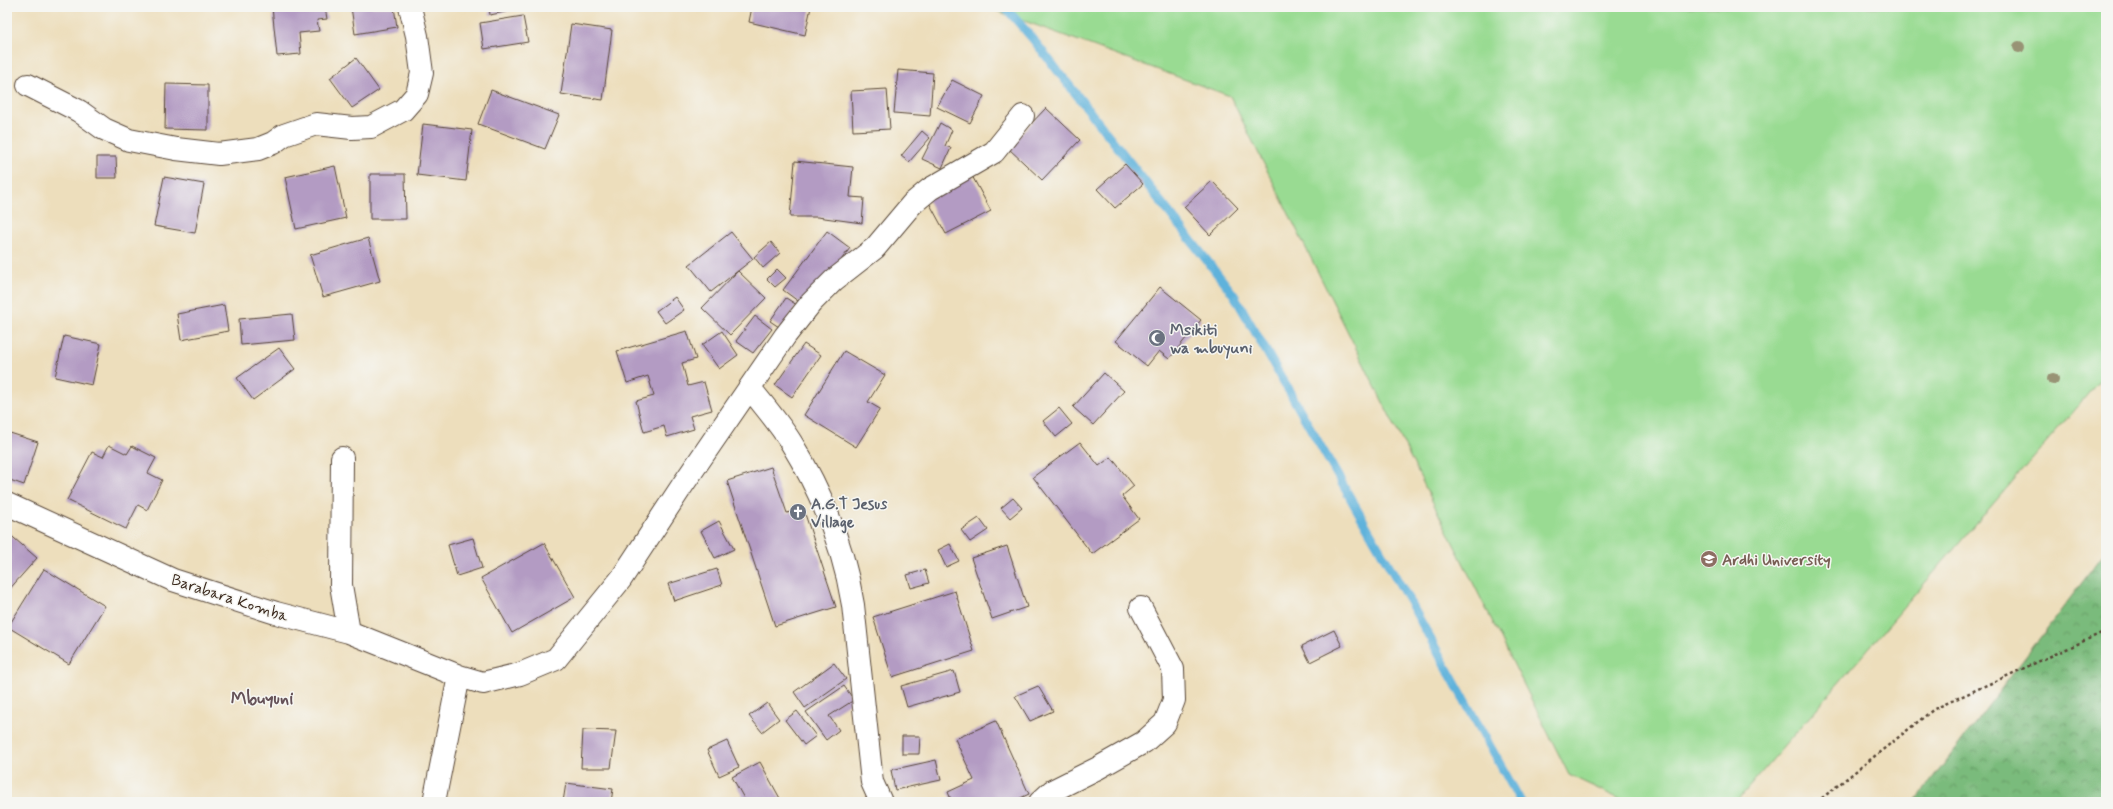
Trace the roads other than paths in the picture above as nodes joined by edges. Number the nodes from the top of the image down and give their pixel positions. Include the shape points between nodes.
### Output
1 (410, 7) edge
2 (28, 85) dead end
3 (1023, 116) dead end
4 (750, 388) junction
5 (342, 458) dead end
6 (7, 504) edge
7 (1141, 608) dead end
8 (349, 632) junction
9 (459, 676) junction
10 (434, 802) edge
11 (881, 802) edge
12 (1040, 802) edge

1 - 2 street via 422,73 417,94 403,110 371,127 352,128 316,124 284,135 258,149 219,154 176,149 129,140
3 - 4 street, Barabara Komba via 994,152 930,189 912,204 875,248 834,280 784,336
4 - 9 street, Barabara Komba via 684,482 621,579 556,659 520,674 483,683
4 - 11 street via 792,442 821,496 850,582 872,782
5 - 8 street via 340,578
6 - 8 street, Barabara Komba via 173,580 276,613
7 - 12 street via 1173,669 1174,700 1165,723 1144,742 1052,791
8 - 9 street, Barabara Komba
9 - 10 street

